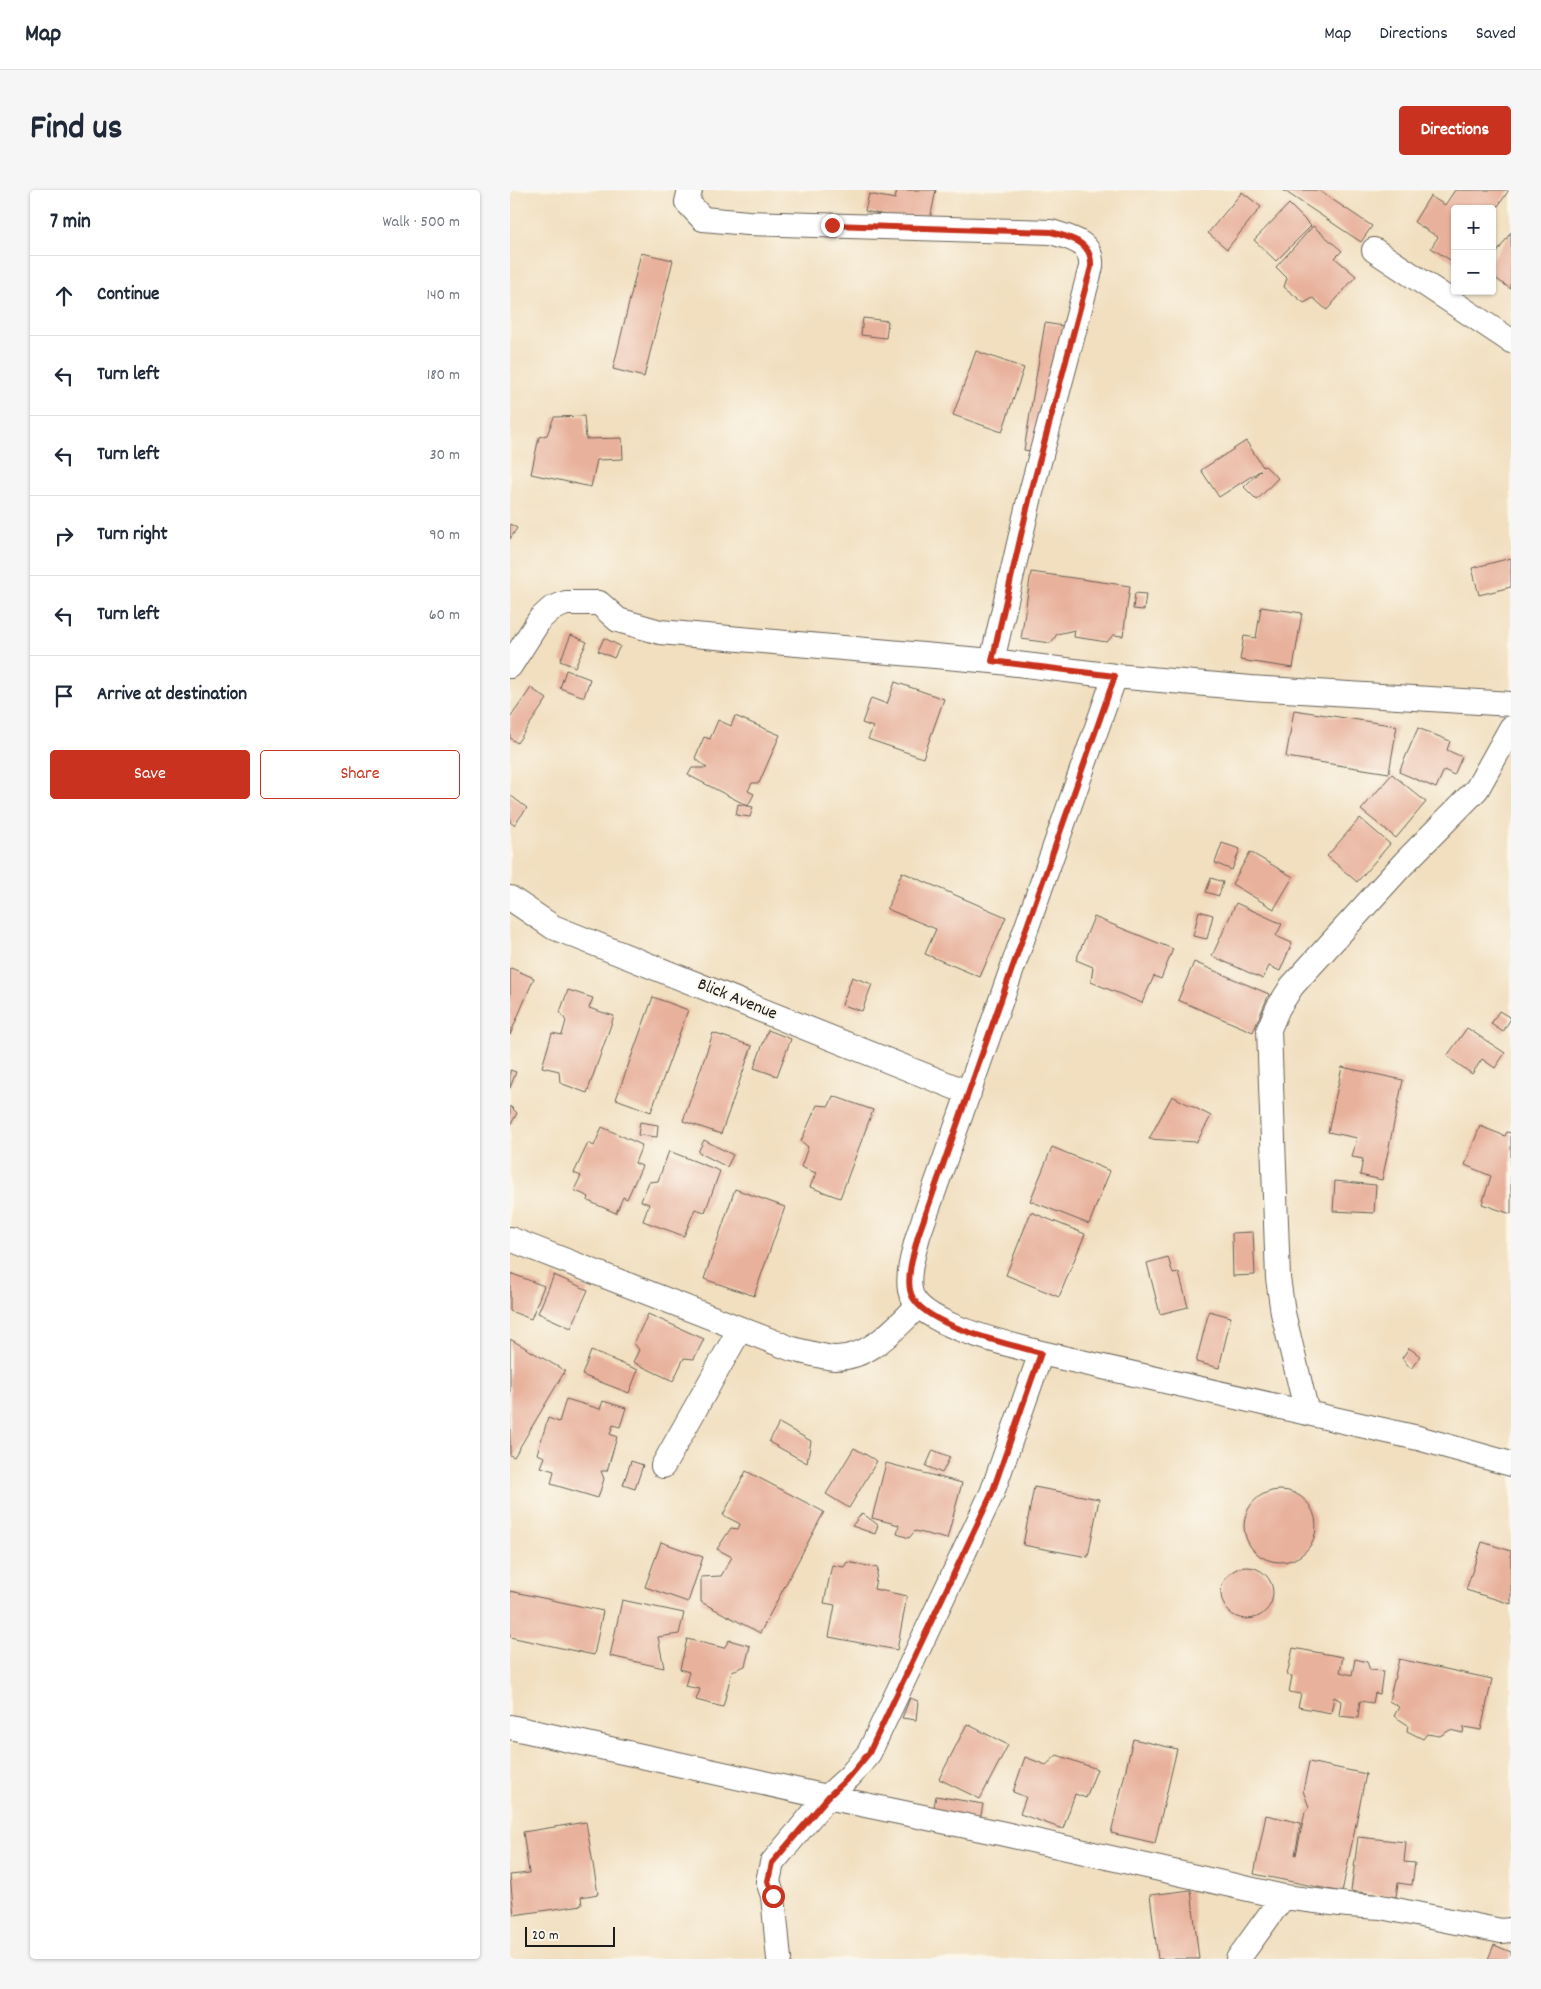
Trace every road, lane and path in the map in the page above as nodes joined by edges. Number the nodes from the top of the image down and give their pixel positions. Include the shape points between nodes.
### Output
1 (690, 190) edge
2 (1374, 250) dead end
3 (1511, 342) edge
4 (992, 661) junction
5 (510, 666) edge
6 (1115, 676) junction
7 (1511, 704) edge
8 (1511, 728) edge
9 (510, 898) edge
10 (969, 1093) junction
11 (510, 1239) edge
12 (918, 1306) junction
13 (740, 1328) junction
14 (1041, 1353) junction
15 (1307, 1413) junction
16 (1511, 1464) edge
17 (663, 1466) dead end
18 (510, 1727) edge
19 (828, 1797) junction
20 (1284, 1898) junction
21 (1511, 1930) edge
22 (778, 1959) edge
23 (1238, 1959) edge

1 - 4 street via 687,202 702,219 1051,232 1076,240 1089,251 1091,267 1030,496
2 - 3 street
4 - 5 street via 660,632 618,620 599,604 584,602 566,603 551,609 540,619
4 - 6 street
6 - 7 street
6 - 10 street
8 - 15 street via 1478,789 1404,863 1292,986 1270,1028 1278,1278
9 - 10 street, Blick Avenue via 554,927
10 - 12 street via 918,1236 910,1290
11 - 13 street
12 - 13 street via 876,1344 854,1355 835,1358 792,1349
12 - 14 street via 935,1318 968,1332
13 - 17 street
14 - 15 street
14 - 19 street via 992,1493 869,1753
15 - 16 street via 1418,1438
18 - 19 street
19 - 20 street
19 - 22 street via 772,1863 768,1881 773,1896
20 - 21 street via 1382,1907 1501,1931
20 - 23 street

